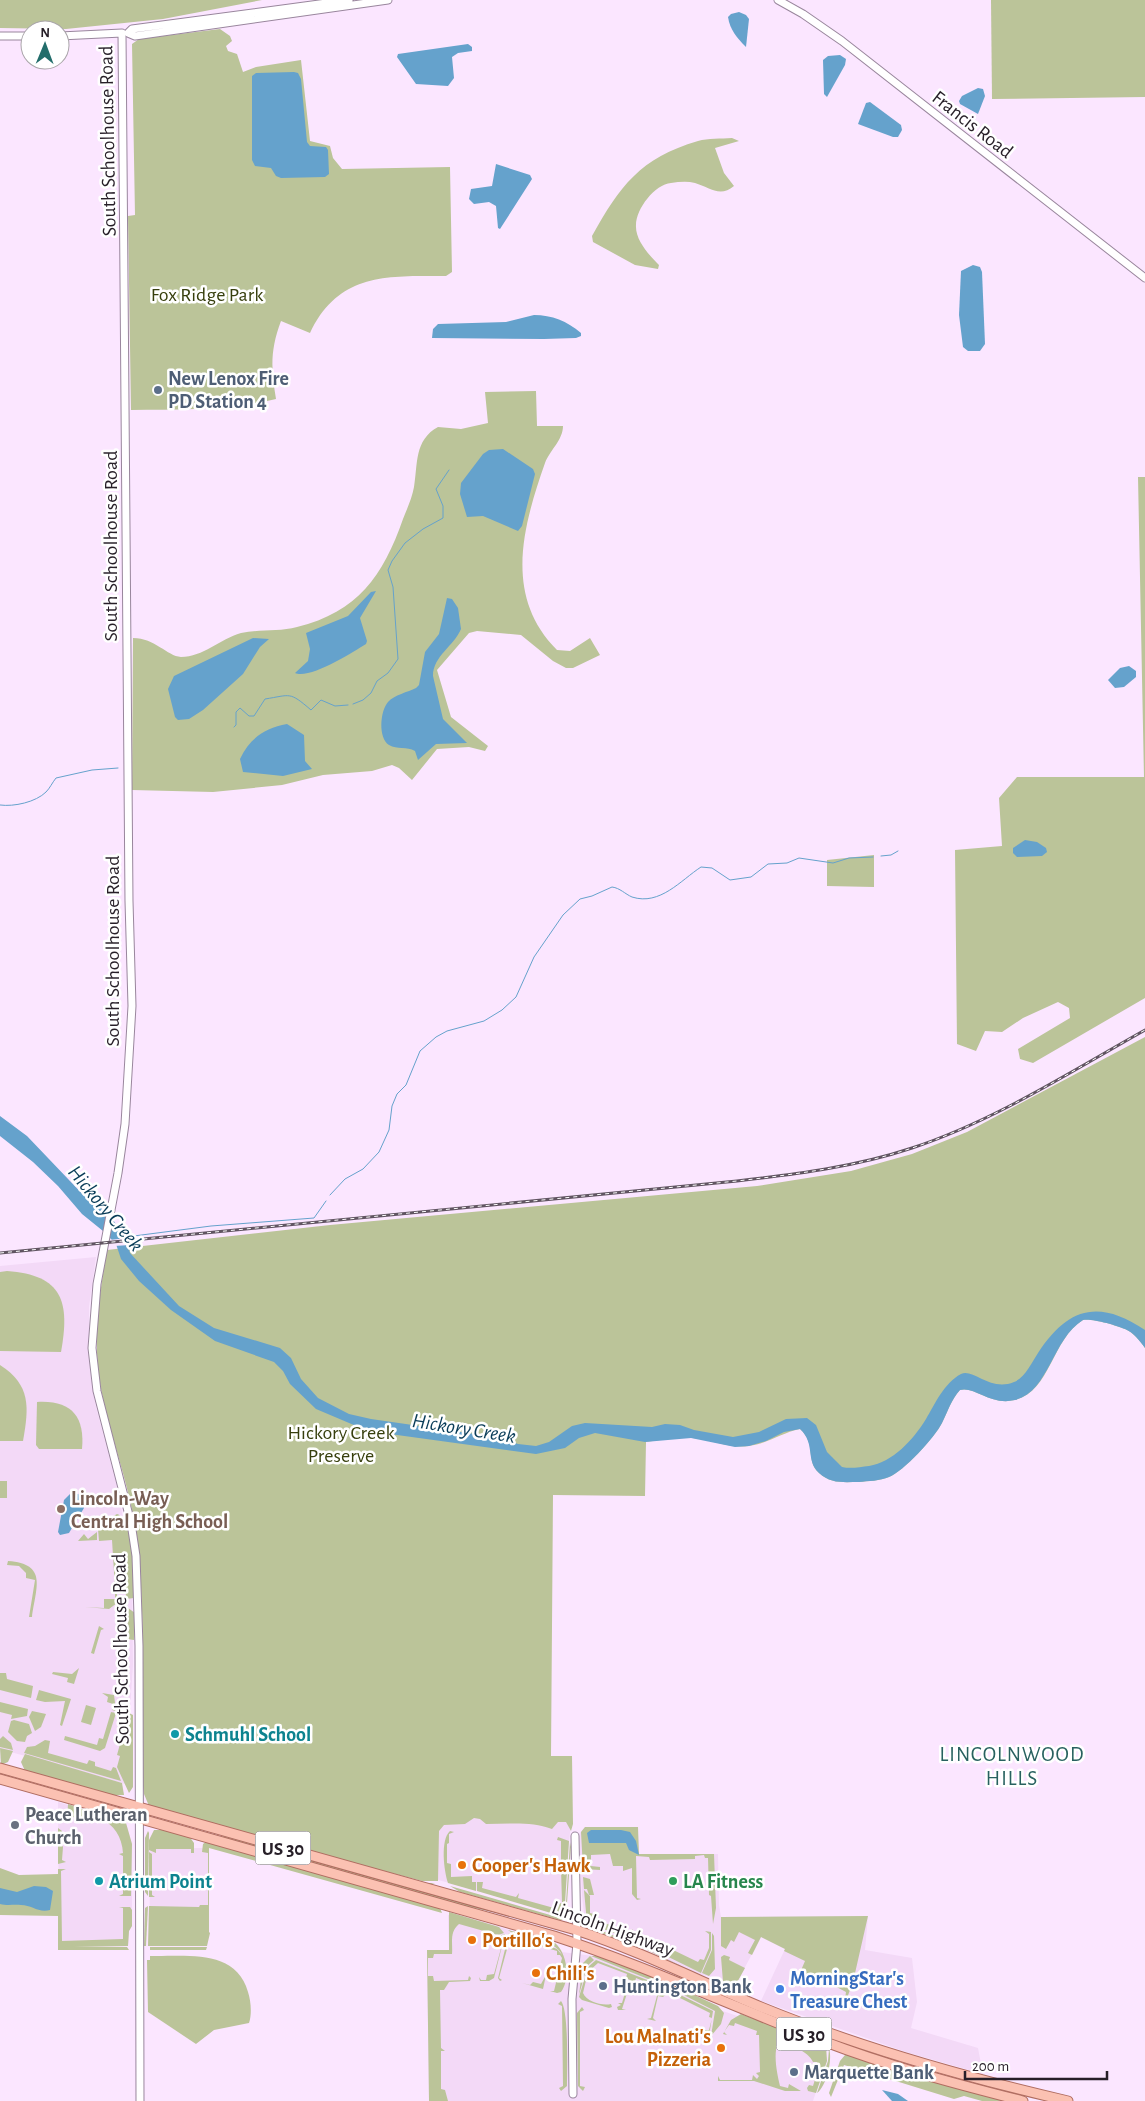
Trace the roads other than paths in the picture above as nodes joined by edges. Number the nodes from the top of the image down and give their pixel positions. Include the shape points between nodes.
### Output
1 (349, 0) edge
2 (388, 0) edge
3 (778, 0) edge
4 (0, 36) edge
5 (20, 36) edge
6 (70, 36) edge
7 (1145, 278) edge
8 (0, 1768) edge
9 (0, 1779) edge
10 (139, 1807) junction
11 (139, 1817) junction
12 (575, 1836) dead end
13 (576, 1930) junction
14 (576, 1943) junction
15 (572, 2094) dead end
16 (140, 2101) edge
17 (1023, 2101) edge
18 (1068, 2101) edge

1 - 2 street via 132,29 128,33 134,36
3 - 7 street, Francis Road via 842,42
4 - 5 street
6 - 10 street, South Schoolhouse Road via 122,33 128,892 132,1006 125,1124 94,1301 92,1348 97,1391 136,1556
8 - 10 main road, US 30
9 - 11 main road, US 30
10 - 11 street, South Schoolhouse Road
10 - 13 main road, Lincoln Highway / US 30
11 - 14 main road, Lincoln Highway / US 30
11 - 16 street, South Schoolhouse Road
12 - 13 street
13 - 14 street
13 - 18 main road, Lincoln Highway / US 30 via 635,1951 762,2007 854,2041 986,2082
14 - 15 street via 572,1999
14 - 17 main road, Lincoln Highway / US 30 via 825,2042

